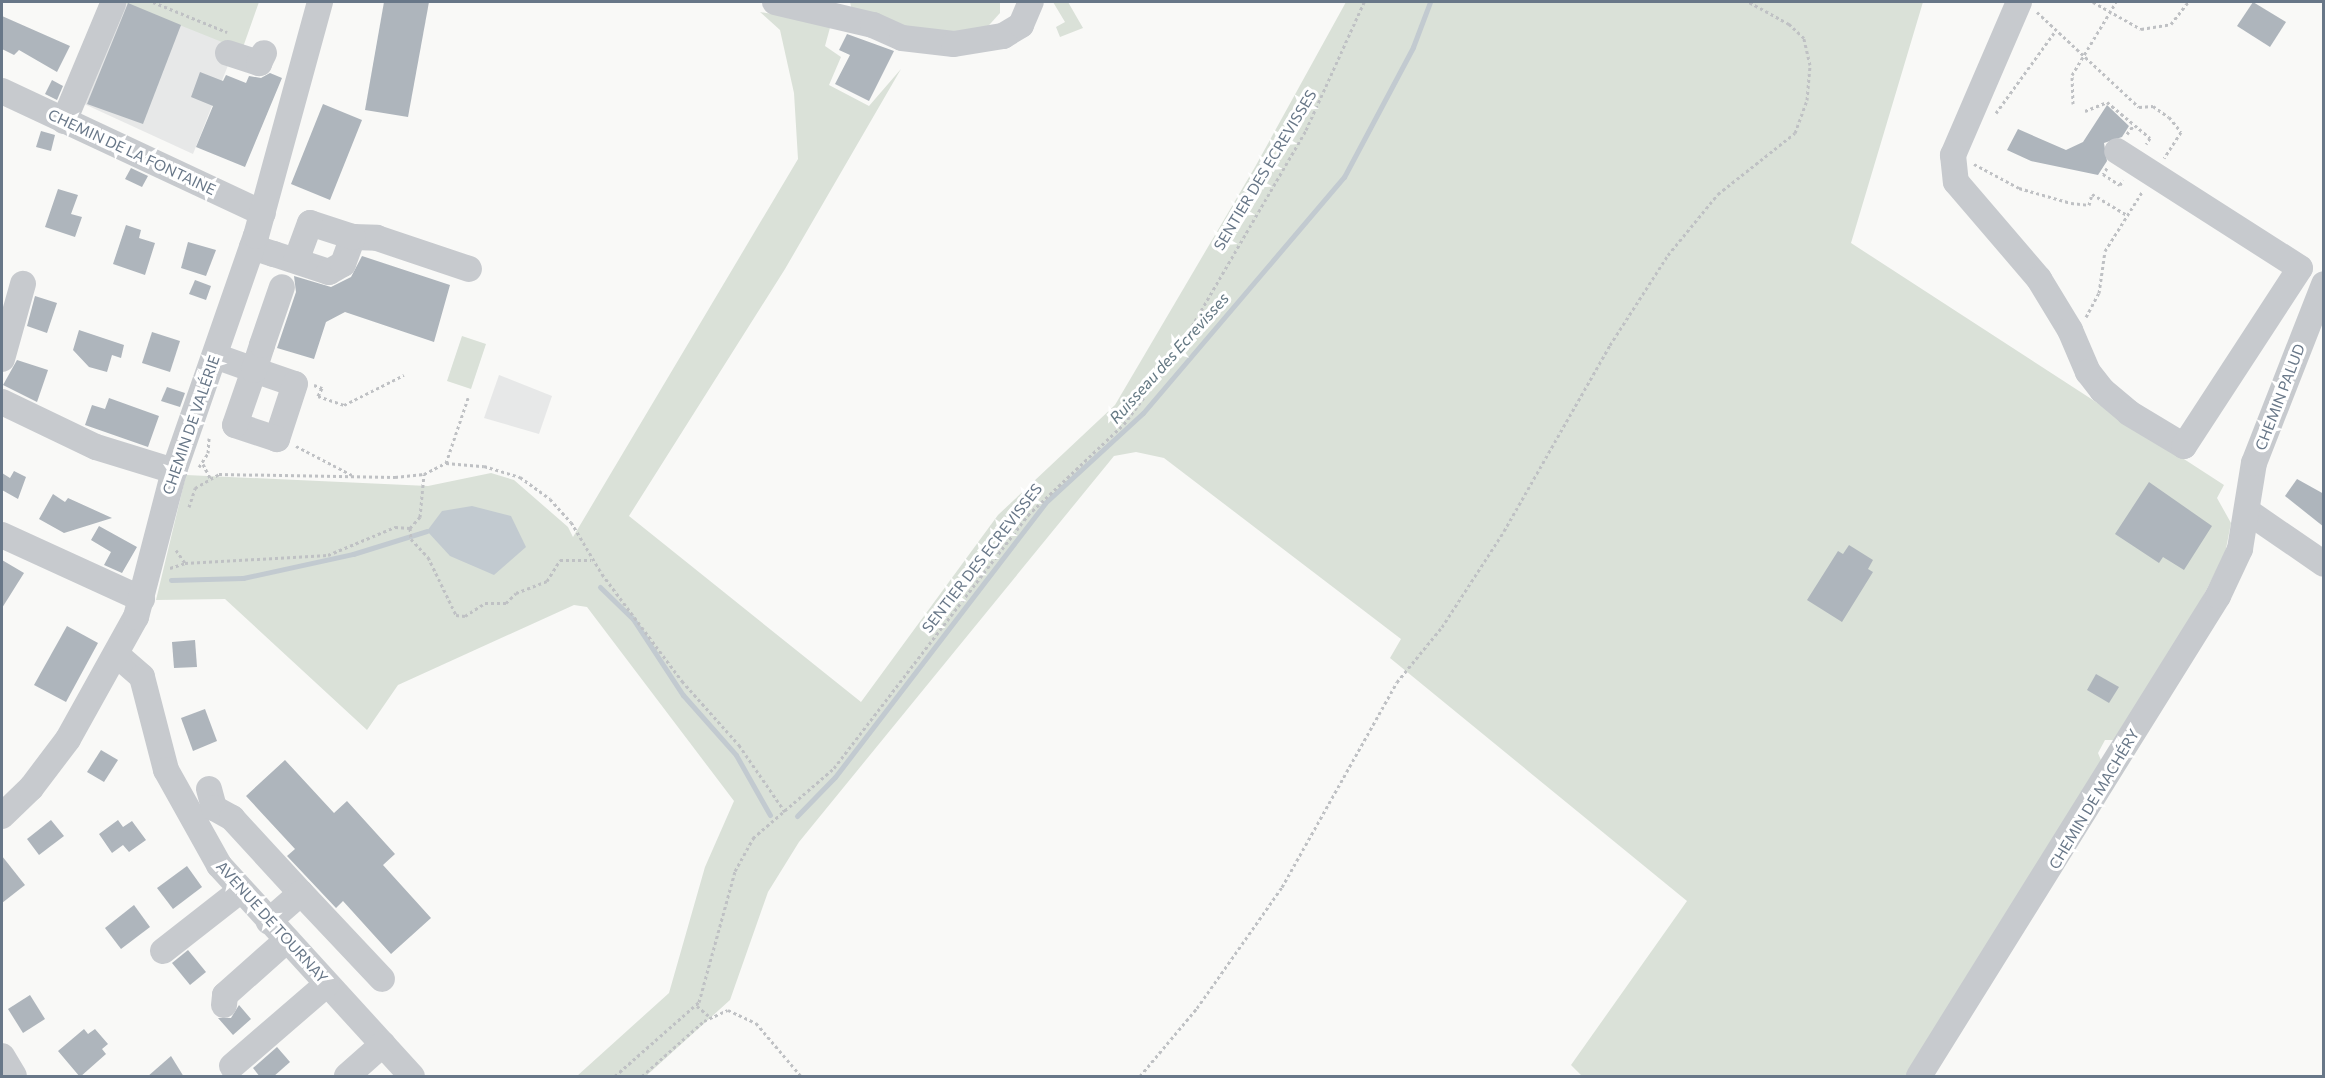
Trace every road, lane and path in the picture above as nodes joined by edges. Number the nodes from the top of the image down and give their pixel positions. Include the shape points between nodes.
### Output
1 (153, 2) edge
2 (320, 2) edge
3 (775, 2) edge
4 (1030, 2) edge
5 (1364, 2) edge
6 (1749, 2) edge
7 (2092, 2) edge
8 (2116, 2) edge
9 (2187, 2) edge
10 (113, 3) dead end
11 (2026, 5) edge
12 (2110, 11) junction
13 (2056, 30) junction
14 (264, 53) dead end
15 (232, 54) joint
16 (2085, 54) junction
17 (2, 91) edge
18 (2073, 104) dead end
19 (2085, 111) dead end
20 (1995, 115) dead end
21 (64, 121) junction
22 (2133, 126) dead end
23 (1975, 153) dead end
24 (2141, 167) junction
25 (263, 213) junction
26 (2127, 215) junction
27 (353, 237) junction
28 (252, 247) junction
29 (296, 261) junction
30 (469, 269) dead end
31 (23, 284) dead end
32 (2324, 284) edge
33 (282, 287) dead end
34 (2070, 330) junction
35 (215, 356) junction
36 (2, 359) edge
37 (254, 370) junction
38 (404, 375) dead end
39 (305, 382) dead end
40 (468, 398) dead end
41 (2, 402) edge
42 (277, 439) junction
43 (202, 463) dead end
44 (446, 463) junction
45 (174, 471) junction
46 (424, 474) junction
47 (353, 476) junction
48 (210, 478) junction
49 (188, 510) dead end
50 (2247, 511) junction
51 (410, 528) junction
52 (2, 535) edge
53 (176, 544) dead end
54 (591, 560) junction
55 (185, 563) junction
56 (2324, 564) edge
57 (170, 568) dead end
58 (142, 599) junction
59 (117, 656) junction
60 (209, 789) dead end
61 (785, 812) junction
62 (2, 816) edge
63 (241, 890) junction
64 (301, 893) junction
65 (269, 921) junction
66 (286, 940) junction
67 (163, 951) dead end
68 (382, 979) dead end
69 (327, 984) junction
70 (224, 1005) dead end
71 (697, 1006) junction
72 (710, 1016) junction
73 (383, 1044) junction
74 (2, 1056) edge
75 (232, 1066) dead end
76 (14, 1077) edge
77 (347, 1077) edge
78 (412, 1077) edge
79 (615, 1077) edge
80 (642, 1077) edge
81 (801, 1077) edge
82 (1140, 1077) edge
83 (1919, 1077) edge

1 - 15 path via 243,38
2 - 25 street, CHEMIN DE VALÉRIE
3 - 4 street via 873,25 902,38 954,44 1003,36 1021,25
5 - 61 path, SENTIER DES ECREVISSES via 1306,130 1174,357 1124,424 1028,515 834,768
6 - 82 path via 1789,24 1804,38 1810,65 1807,100 1795,133 1718,194 1668,255 1610,345 1504,531 1442,627 1397,682 1282,887 1197,1008
7 - 12 path
8 - 12 path
9 - 12 path via 2171,24 2141,29
10 - 21 street
11 - 13 path
11 - 34 street via 1952,164 1967,198 2039,279
12 - 16 path
13 - 16 path
13 - 20 path
14 - 15 street via 259,63
16 - 18 path via 2072,75
16 - 24 path via 2139,107 2164,112 2181,132 2159,165
17 - 21 street, CHEMIN DE LA FONTAINE
19 - 22 path via 2107,102
21 - 25 street, CHEMIN DE LA FONTAINE
23 - 26 path via 1970,162 2019,188 2089,205 2092,194
24 - 26 path via 2147,184
24 - 34 street via 2300,268 2184,446 2164,437 2114,401 2088,372
25 - 28 street, CHEMIN DE VALÉRIE
26 - 34 path via 2102,261 2094,306
27 - 29 street via 343,264 329,272
27 - 29 street via 310,223
27 - 30 street via 377,238
28 - 29 street
28 - 35 street, CHEMIN DE VALÉRIE
31 - 36 street
32 - 50 street, CHEMIN PALUD via 2254,463
33 - 37 street
35 - 37 street
35 - 45 street, CHEMIN DE VALÉRIE
37 - 42 street via 235,425
37 - 42 street via 296,384
38 - 39 path via 344,405 318,396 322,388
40 - 44 path
41 - 45 street via 96,447
42 - 47 path via 317,454
43 - 48 path
44 - 46 path
44 - 54 path via 500,470 531,484 571,522
45 - 58 street, CHEMIN DE VALÉRIE
46 - 47 path
46 - 51 path via 420,517
47 - 48 path via 219,474
48 - 49 path via 195,488
50 - 56 street
50 - 83 street, CHEMIN DE MACHÉRY via 2240,549 2218,596
51 - 54 path via 411,539 428,557 456,615 465,616 485,603 506,603 516,593 547,581 560,560
51 - 55 path via 395,527 328,555
52 - 58 street
53 - 55 path via 176,553
54 - 61 path via 682,681 739,746
55 - 57 path
58 - 59 street, CHEMIN DE VALÉRIE
59 - 62 street, CHEMIN DE VALÉRIE via 60,751
59 - 63 street, AVENUE DE TOURNAY via 142,677 156,739 184,808 203,842
60 - 64 street via 214,808 232,818
61 - 71 path, SENTIER DES ECREVISSES via 753,838 735,871
63 - 65 street, AVENUE DE TOURNAY
63 - 67 street
64 - 65 street
64 - 68 street
65 - 66 street, AVENUE DE TOURNAY
66 - 69 street, AVENUE DE TOURNAY
66 - 70 street via 225,995
69 - 73 street, AVENUE DE TOURNAY
69 - 75 street
71 - 72 path
71 - 79 path
72 - 80 path
72 - 81 path via 728,1010 748,1016
73 - 77 street
73 - 78 street, AVENUE DE TOURNAY
74 - 76 street

